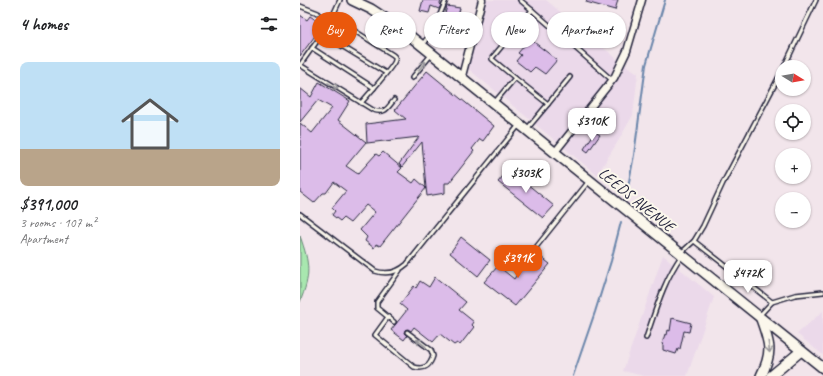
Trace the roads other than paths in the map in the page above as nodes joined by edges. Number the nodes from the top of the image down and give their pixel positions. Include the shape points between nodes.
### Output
1 (340, 0) edge
2 (352, 0) edge
3 (446, 0) edge
4 (482, 0) edge
5 (520, 0) edge
6 (642, 0) edge
7 (816, 0) edge
8 (300, 6) edge
9 (532, 10) junction
10 (315, 12) edge
11 (334, 12) edge
12 (422, 45) junction
13 (312, 48) joint
14 (432, 53) junction
15 (787, 60) edge
16 (300, 65) edge
17 (386, 73) junction
18 (462, 76) junction
19 (570, 77) dead end
20 (412, 78) dead end
21 (515, 78) junction
22 (612, 81) junction
23 (775, 85) edge
24 (374, 88) junction
25 (394, 100) dead end
26 (361, 103) junction
27 (494, 103) junction
28 (548, 104) junction
29 (524, 126) junction
30 (555, 152) junction
31 (590, 180) junction
32 (300, 214) edge
33 (694, 241) junction
34 (538, 246) dead end
35 (681, 254) junction
36 (400, 270) junction
37 (823, 292) edge
38 (772, 302) junction
39 (388, 317) junction
40 (759, 317) junction
41 (394, 322) dead end
42 (407, 332) dead end
43 (646, 338) dead end
44 (801, 351) junction
45 (823, 368) edge
46 (761, 376) edge
47 (771, 376) edge

1 - 11 lane
2 - 12 street, LEEDS AVENUE via 372,9
3 - 12 lane via 434,29
4 - 18 street
5 - 9 lane
6 - 22 street via 627,52
7 - 15 lane
8 - 10 lane
9 - 21 lane via 492,58
9 - 22 lane
12 - 14 street, LEEDS AVENUE
13 - 16 lane
13 - 24 lane
14 - 18 street, LEEDS AVENUE
20 -> 14 lane
16 -> 26 lane
17 - 17 lane via 395,62 393,54 350,28 341,27 336,34 336,40 340,45
17 - 24 lane
18 - 27 street, LEEDS AVENUE
19 - 28 lane
21 - 27 lane
21 - 28 lane
22 - 30 street
23 - 33 lane
24 - 26 lane
25 - 26 lane via 386,110 380,112
27 - 29 street, LEEDS AVENUE
28 - 29 lane
29 - 30 street, LEEDS AVENUE
29 - 36 lane
30 - 31 street, LEEDS AVENUE
31 - 34 lane
31 - 35 street, LEEDS AVENUE
32 - 36 lane via 375,271 383,273
33 - 35 lane
33 - 38 lane
35 - 40 street, LEEDS AVENUE
35 - 43 lane via 670,274
36 - 39 lane via 377,302 377,308
37 - 38 lane via 795,295
38 - 40 lane
39 - 41 lane
39 -> 42 lane via 375,335 414,366 427,367 433,356 431,350
40 - 44 street, LEEDS AVENUE
40 -> 46 street via 767,336 770,354
44 - 45 street, LEEDS AVENUE
44 - 47 street

